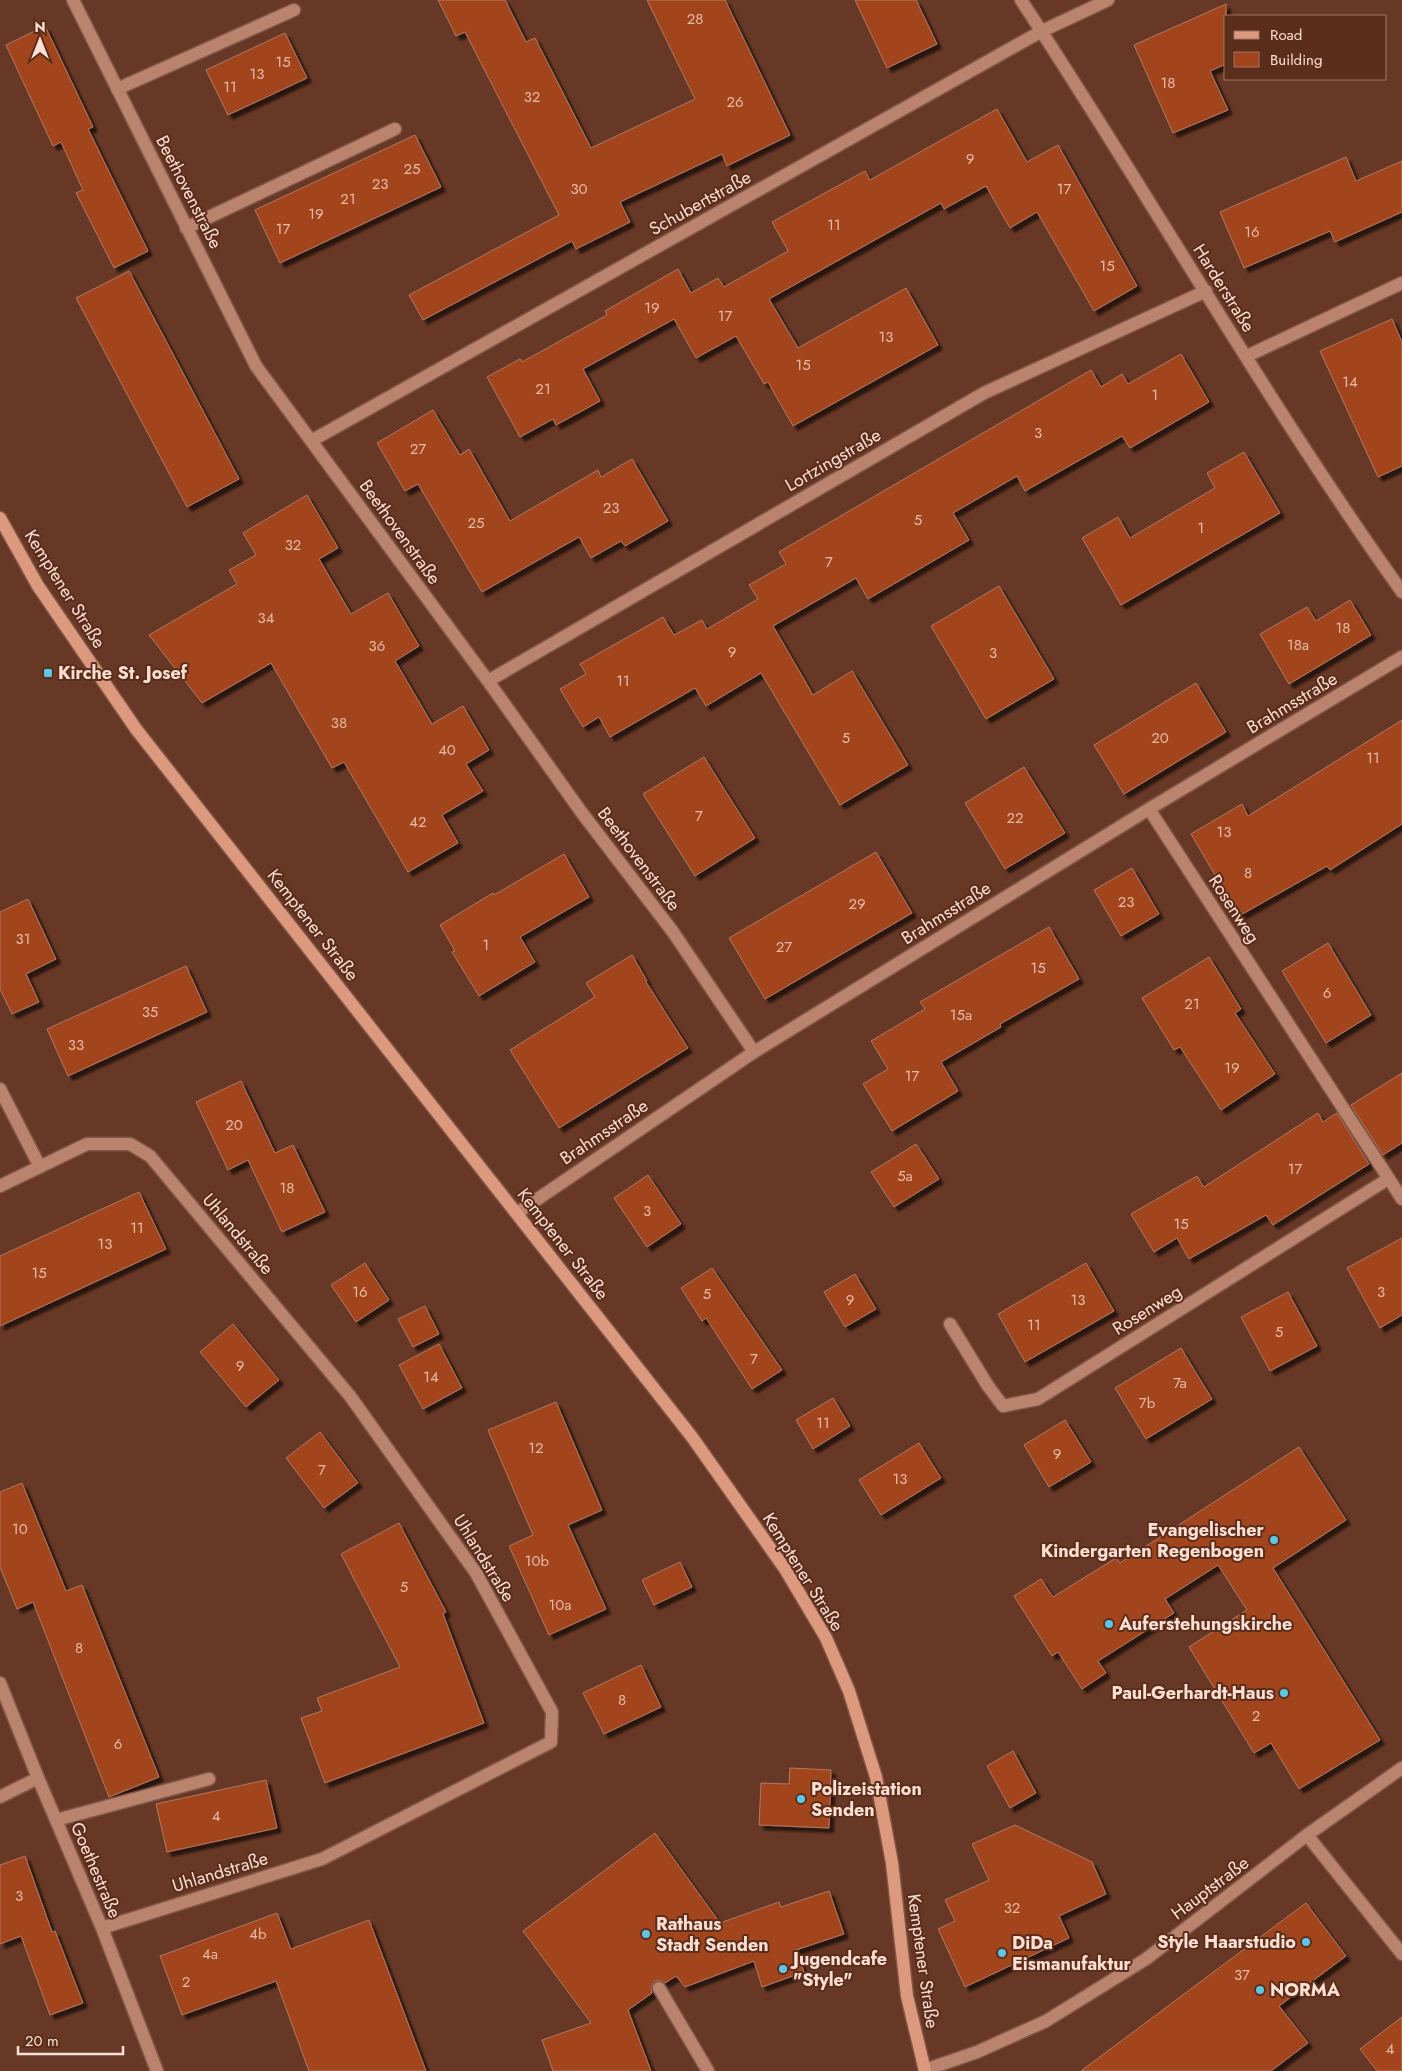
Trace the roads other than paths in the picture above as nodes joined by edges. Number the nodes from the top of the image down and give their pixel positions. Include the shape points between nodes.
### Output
1 (73, 0) edge
2 (1021, 0) edge
3 (1108, 0) edge
4 (294, 10) dead end
5 (1042, 31) junction
6 (118, 89) junction
7 (395, 129) dead end
8 (186, 228) junction
9 (1402, 283) edge
10 (1206, 292) junction
11 (1247, 356) junction
12 (311, 441) junction
13 (0, 518) edge
14 (1402, 592) edge
15 (1402, 657) edge
16 (488, 681) junction
17 (1149, 809) junction
18 (754, 1052) junction
19 (0, 1089) edge
20 (40, 1167) junction
21 (1388, 1179) junction
22 (0, 1186) edge
23 (1402, 1199) edge
24 (517, 1213) junction
25 (950, 1324) dead end
26 (0, 1683) edge
27 (1402, 1768) edge
28 (38, 1778) junction
29 (209, 1779) dead end
30 (0, 1796) edge
31 (56, 1820) junction
32 (1308, 1835) junction
33 (102, 1928) junction
34 (1402, 1954) edge
35 (659, 1988) dead end
36 (157, 2071) edge
37 (708, 2071) edge
38 (924, 2071) edge

1 - 6 street, Beethovenstraße
2 - 5 street, Harderstraße
3 - 5 street, Schubertstraße
4 - 6 street
5 - 10 street, Harderstraße
5 - 12 street, Schubertstraße
6 - 8 street, Beethovenstraße
7 - 8 street
8 - 12 street, Beethovenstraße via 256,366
9 - 11 street
10 - 11 street, Harderstraße
10 - 16 street, Lortzingstraße via 984,392
11 - 14 street, Harderstraße via 1282,414
12 - 16 street, Beethovenstraße
13 - 24 main road, Kemptener Straße via 38,586 136,729
15 - 17 street, Brahmsstraße
16 - 18 street, Beethovenstraße via 582,813 673,932
17 - 18 street, Brahmsstraße
17 - 21 street, Rosenweg
18 - 24 street, Brahmsstraße
19 - 20 street
20 - 22 street, Uhlandstraße
20 - 33 street, Uhlandstraße via 87,1144 130,1144 150,1156 361,1410 476,1574 552,1712 551,1742 322,1859
21 - 23 street, Rosenweg
21 - 25 street, Rosenweg via 1038,1399 1003,1406
24 - 38 main road, Kemptener Straße via 692,1437 784,1569 826,1638 849,1691 876,1777 892,1863 906,1988
26 - 28 street, Goethestraße
27 - 32 street, Hauptstraße
28 - 30 street
28 - 31 street, Goethestraße
29 - 31 street
31 - 33 street, Goethestraße
32 - 34 street
32 - 38 street, Hauptstraße via 1146,1958 1046,2021 977,2052
33 - 36 street, Goethestraße
35 - 37 street

